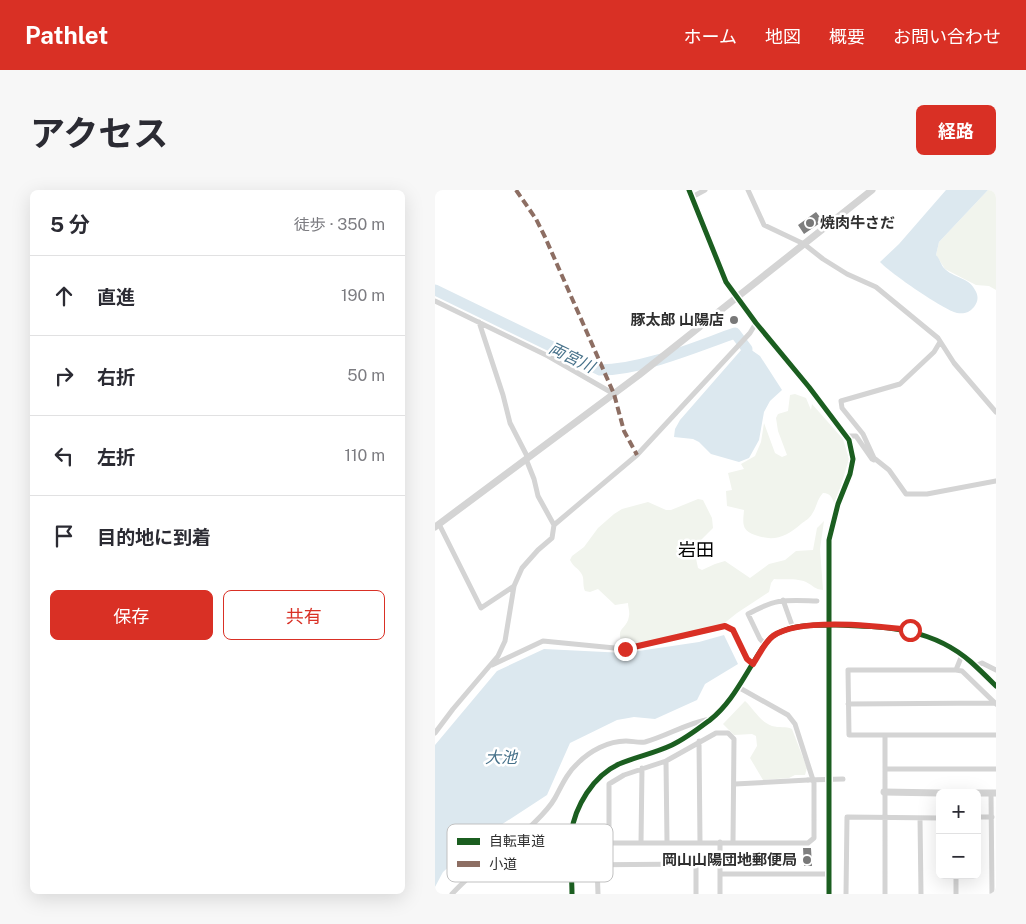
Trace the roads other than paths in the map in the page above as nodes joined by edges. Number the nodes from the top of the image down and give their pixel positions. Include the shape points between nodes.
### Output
1 (705, 190) edge
2 (747, 190) edge
3 (872, 190) edge
4 (691, 193) edge
5 (804, 244) junction
6 (736, 297) junction
7 (435, 301) edge
8 (479, 322) junction
9 (756, 323) junction
10 (940, 342) junction
11 (614, 394) junction
12 (996, 412) edge
13 (846, 436) junction
14 (527, 459) junction
15 (877, 460) junction
16 (996, 482) edge
17 (554, 525) junction
18 (437, 526) edge
19 (514, 586) junction
20 (783, 600) junction
21 (817, 600) dead end
22 (828, 625) junction
23 (793, 628) junction
24 (765, 644) junction
25 (963, 656) junction
26 (753, 664) junction
27 (491, 666) junction
28 (975, 666) junction
29 (956, 670) junction
30 (996, 670) edge
31 (996, 686) edge
32 (738, 687) junction
33 (848, 704) junction
34 (995, 704) edge
35 (710, 719) junction
36 (435, 732) edge
37 (996, 735) edge
38 (885, 736) junction
39 (699, 742) junction
40 (666, 761) junction
41 (642, 768) junction
42 (885, 769) junction
43 (996, 769) edge
44 (843, 779) dead end
45 (735, 784) junction
46 (884, 792) junction
47 (936, 793) edge
48 (993, 793) edge
49 (992, 816) junction
50 (981, 817) edge
51 (884, 818) junction
52 (920, 818) junction
53 (936, 818) edge
54 (532, 824) edge
55 (574, 824) edge
56 (609, 824) edge
57 (641, 842) junction
58 (667, 842) junction
59 (700, 842) junction
60 (720, 842) junction
61 (733, 842) junction
62 (613, 843) edge
63 (613, 864) edge
64 (720, 874) junction
65 (829, 874) junction
66 (956, 879) edge
67 (462, 882) edge
68 (452, 894) edge
69 (696, 894) edge
70 (720, 894) edge
71 (829, 894) edge
72 (846, 894) edge
73 (885, 894) edge
74 (921, 894) edge
75 (956, 894) edge
76 (992, 894) edge

1 - 4 street
2 - 5 street via 764,225
3 - 5 street
4 - 6 street via 726,282
5 - 6 street
5 - 10 street via 847,274 876,287
6 - 9 street
6 - 11 street
7 - 8 street
8 - 11 street
8 - 14 street via 509,422
9 - 13 street
9 - 17 street via 637,455
10 - 12 street
10 - 15 street via 901,384 841,401 842,408 863,434
11 - 14 street
13 - 15 street via 856,436 872,460
13 - 22 street via 853,459 829,540
14 - 17 street via 538,496
14 - 18 street
15 - 16 street via 910,495
17 - 19 street via 552,538 522,568
18 - 19 street via 481,608
19 - 27 street via 505,641
20 - 21 street
20 - 23 street
20 - 24 street via 748,614
22 - 23 street
22 - 25 street via 910,630
22 - 65 street
23 - 24 street via 773,636
24 - 26 street
25 - 28 street
25 - 29 street
26 - 27 street via 747,659 733,630 725,626 625,649 543,641
26 - 32 street
27 - 36 street
28 - 30 street via 982,663
28 - 31 street
29 - 33 street via 848,670
29 - 34 street via 962,671
32 - 35 street via 733,697
32 - 61 street via 788,715 795,724 813,783 814,838 808,843
33 - 34 street
33 - 38 street via 849,735
35 - 54 street via 643,742 624,741 591,752 567,774 554,799
35 - 55 street via 673,745 617,765 603,775 582,800
37 - 38 street
38 - 42 street
39 - 40 street
39 - 45 street via 716,733 728,733 734,739
39 - 59 street
40 - 41 street
40 - 58 street
41 - 56 street via 609,784
41 - 57 street
42 - 43 street
42 - 46 street
44 - 45 street, bridge
45 - 61 street
46 - 47 street
46 - 51 street
48 - 49 street
49 - 50 street
49 - 76 street
51 - 52 street
51 - 72 street via 847,817
51 - 73 street
52 - 53 street
52 - 74 street
57 - 58 street
57 - 62 street
58 - 59 street
59 - 60 street
60 - 61 street
60 - 64 street
63 - 69 street via 696,864
64 - 65 street
64 - 70 street
65 - 71 street
66 - 75 street
67 - 68 street

